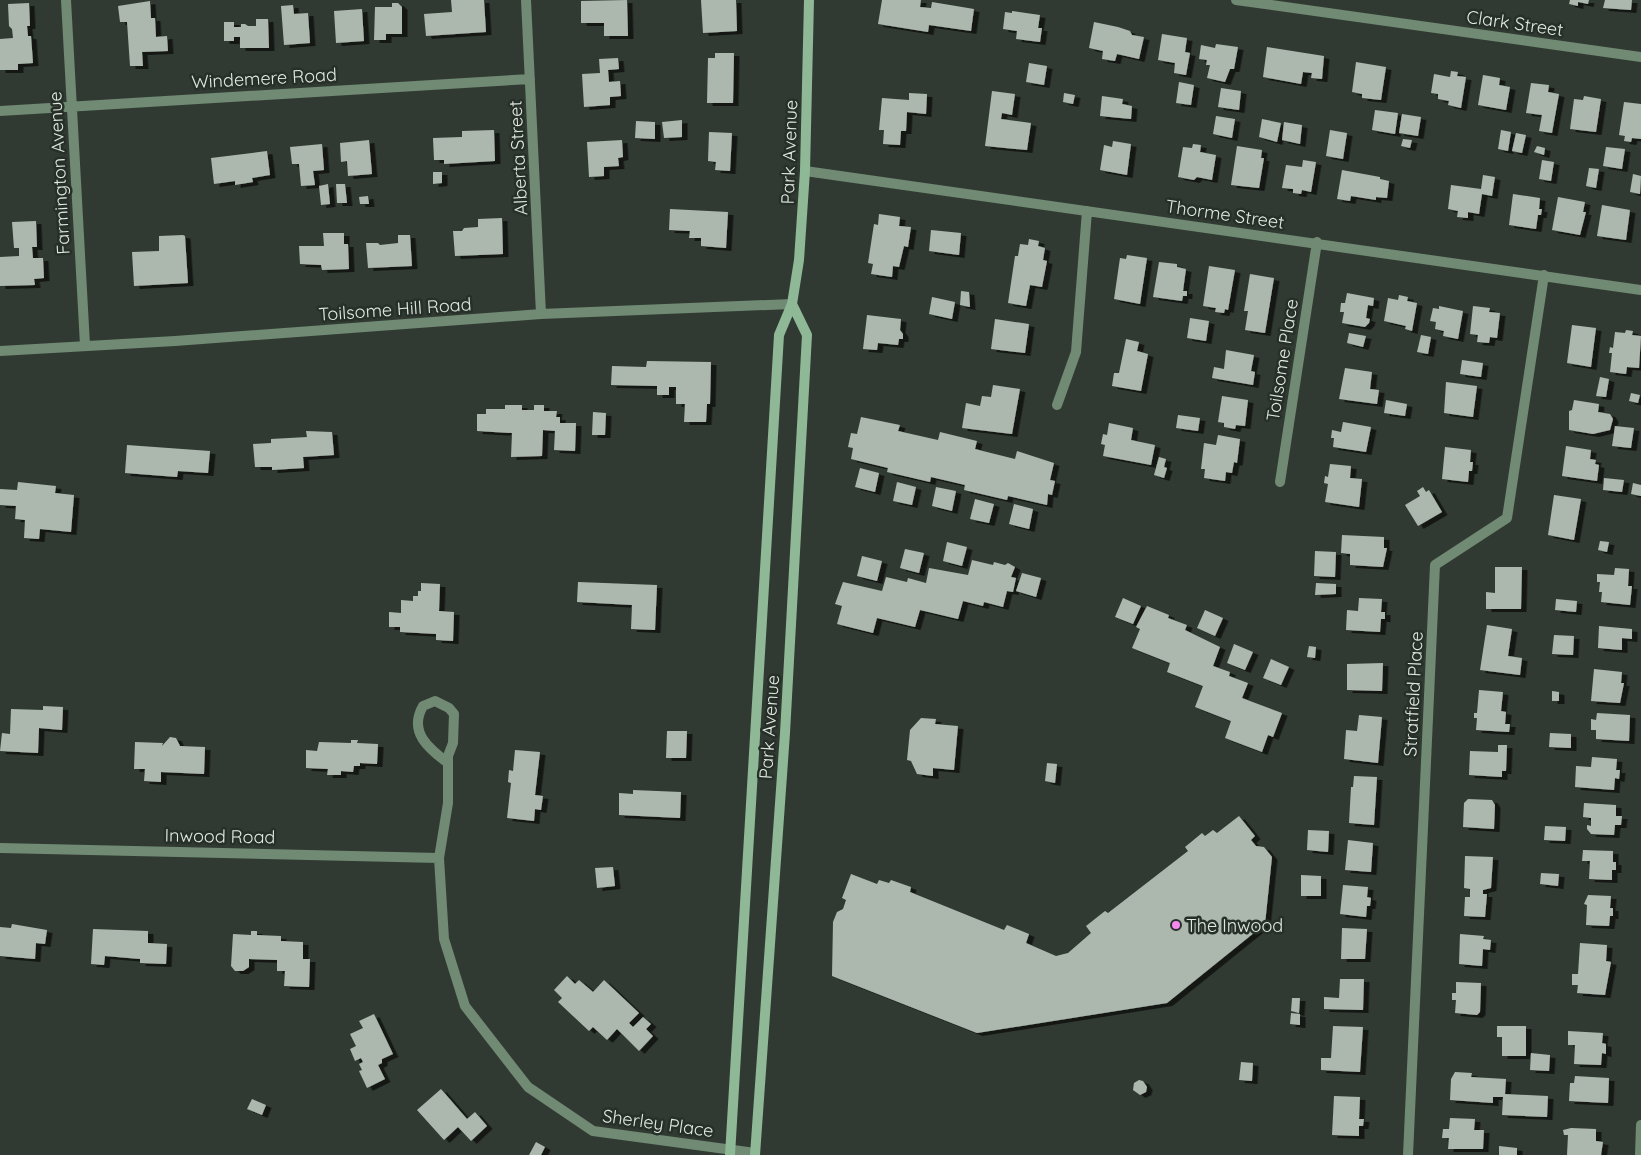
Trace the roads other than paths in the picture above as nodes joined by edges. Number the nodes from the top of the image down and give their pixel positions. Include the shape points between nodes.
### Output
1 (66, 0) edge
2 (526, 0) edge
3 (809, 0) edge
4 (1236, 0) edge
5 (1641, 57) edge
6 (530, 79) junction
7 (72, 105) junction
8 (0, 111) edge
9 (805, 171) junction
10 (1088, 212) junction
11 (1317, 242) junction
12 (1544, 275) junction
13 (1641, 290) edge
14 (792, 304) junction
15 (541, 314) junction
16 (85, 345) junction
17 (0, 350) edge
18 (1058, 405) dead end
19 (1280, 482) dead end
20 (448, 763) junction
21 (0, 848) edge
22 (439, 858) junction
23 (1641, 1125) edge
24 (730, 1152) edge
25 (755, 1154) edge
26 (1408, 1155) edge
27 (1640, 1155) edge

1 - 7 street, Farmington Avenue
2 - 6 street, Alberta Street
3 - 9 main road, Park Avenue
4 - 5 street, Clark Street
6 - 7 street, Windemere Road
6 - 15 street, Alberta Street
7 - 8 street, Windemere Road
7 - 16 street, Farmington Avenue
9 - 10 street, Thorme Street
9 - 14 main road, Park Avenue via 799,260
10 - 11 street, Thorme Street
10 - 18 street via 1076,352
11 - 12 street, Thorme Street
11 - 19 street, Toilsome Place
12 - 13 street, Thorme Street
12 - 26 street, Stratfield Place via 1506,518 1435,565
14 - 15 street, Toilsome Hill Road
14 - 24 main road, Park Avenue via 779,335
14 - 25 main road, Park Avenue via 807,335 785,741
15 - 16 street, Toilsome Hill Road
16 - 17 street, Toilsome Hill Road
20 - 20 street, Sherley Place via 454,714 435,702 423,706 417,718 418,727 424,743
20 - 22 street, Sherley Place via 448,803
21 - 22 street, Inwood Road
22 - 24 street, Sherley Place via 444,939 465,1006 528,1087 593,1130
23 - 27 street
24 - 25 street, Sherley Place

